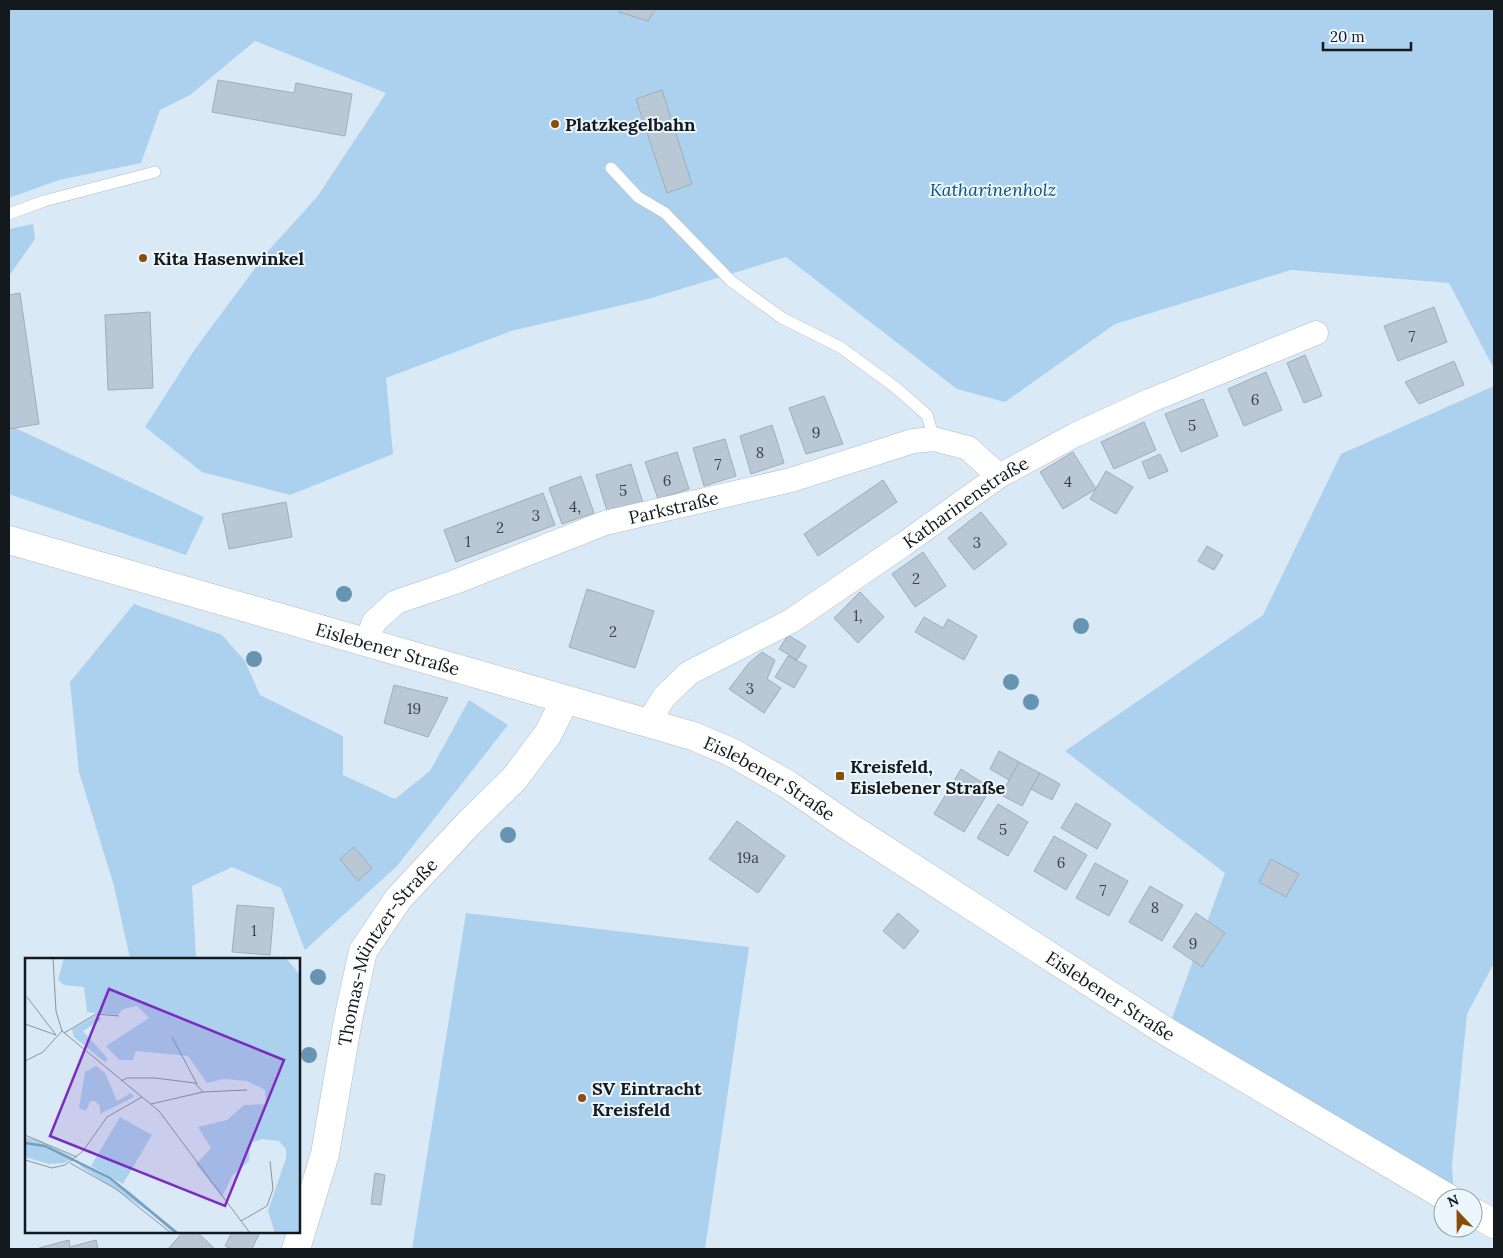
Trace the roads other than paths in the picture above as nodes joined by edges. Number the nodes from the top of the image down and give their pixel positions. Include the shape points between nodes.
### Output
1 (611, 168) dead end
2 (155, 172) dead end
3 (9, 214) edge
4 (1316, 333) dead end
5 (934, 439) junction
6 (999, 476) junction
7 (9, 540) edge
8 (366, 643) junction
9 (565, 700) junction
10 (648, 722) junction
11 (1433, 1189) edge
12 (1483, 1218) edge
13 (1494, 1224) edge
14 (296, 1249) edge

1 - 5 lane via 638,197 665,213 732,280 782,318 840,346 896,388 927,415
2 - 3 lane via 44,201
4 - 6 street, Katharinenstraße via 1149,401 1075,435
5 - 6 street, Parkstraße via 968,448
5 - 8 street, Parkstraße via 912,441 791,480 605,523 396,602 374,622
6 - 10 street, Katharinenstraße via 791,621 688,673 664,697
7 - 8 main road, Eislebener Straße
8 - 9 main road, Eislebener Straße
9 - 10 main road, Eislebener Straße
9 - 14 main road, Thomas-Müntzer-Straße via 548,734 514,779 398,899 363,951 325,1154
10 - 11 main road, Eislebener Straße via 733,753 787,784 1167,1032
12 - 13 main road

